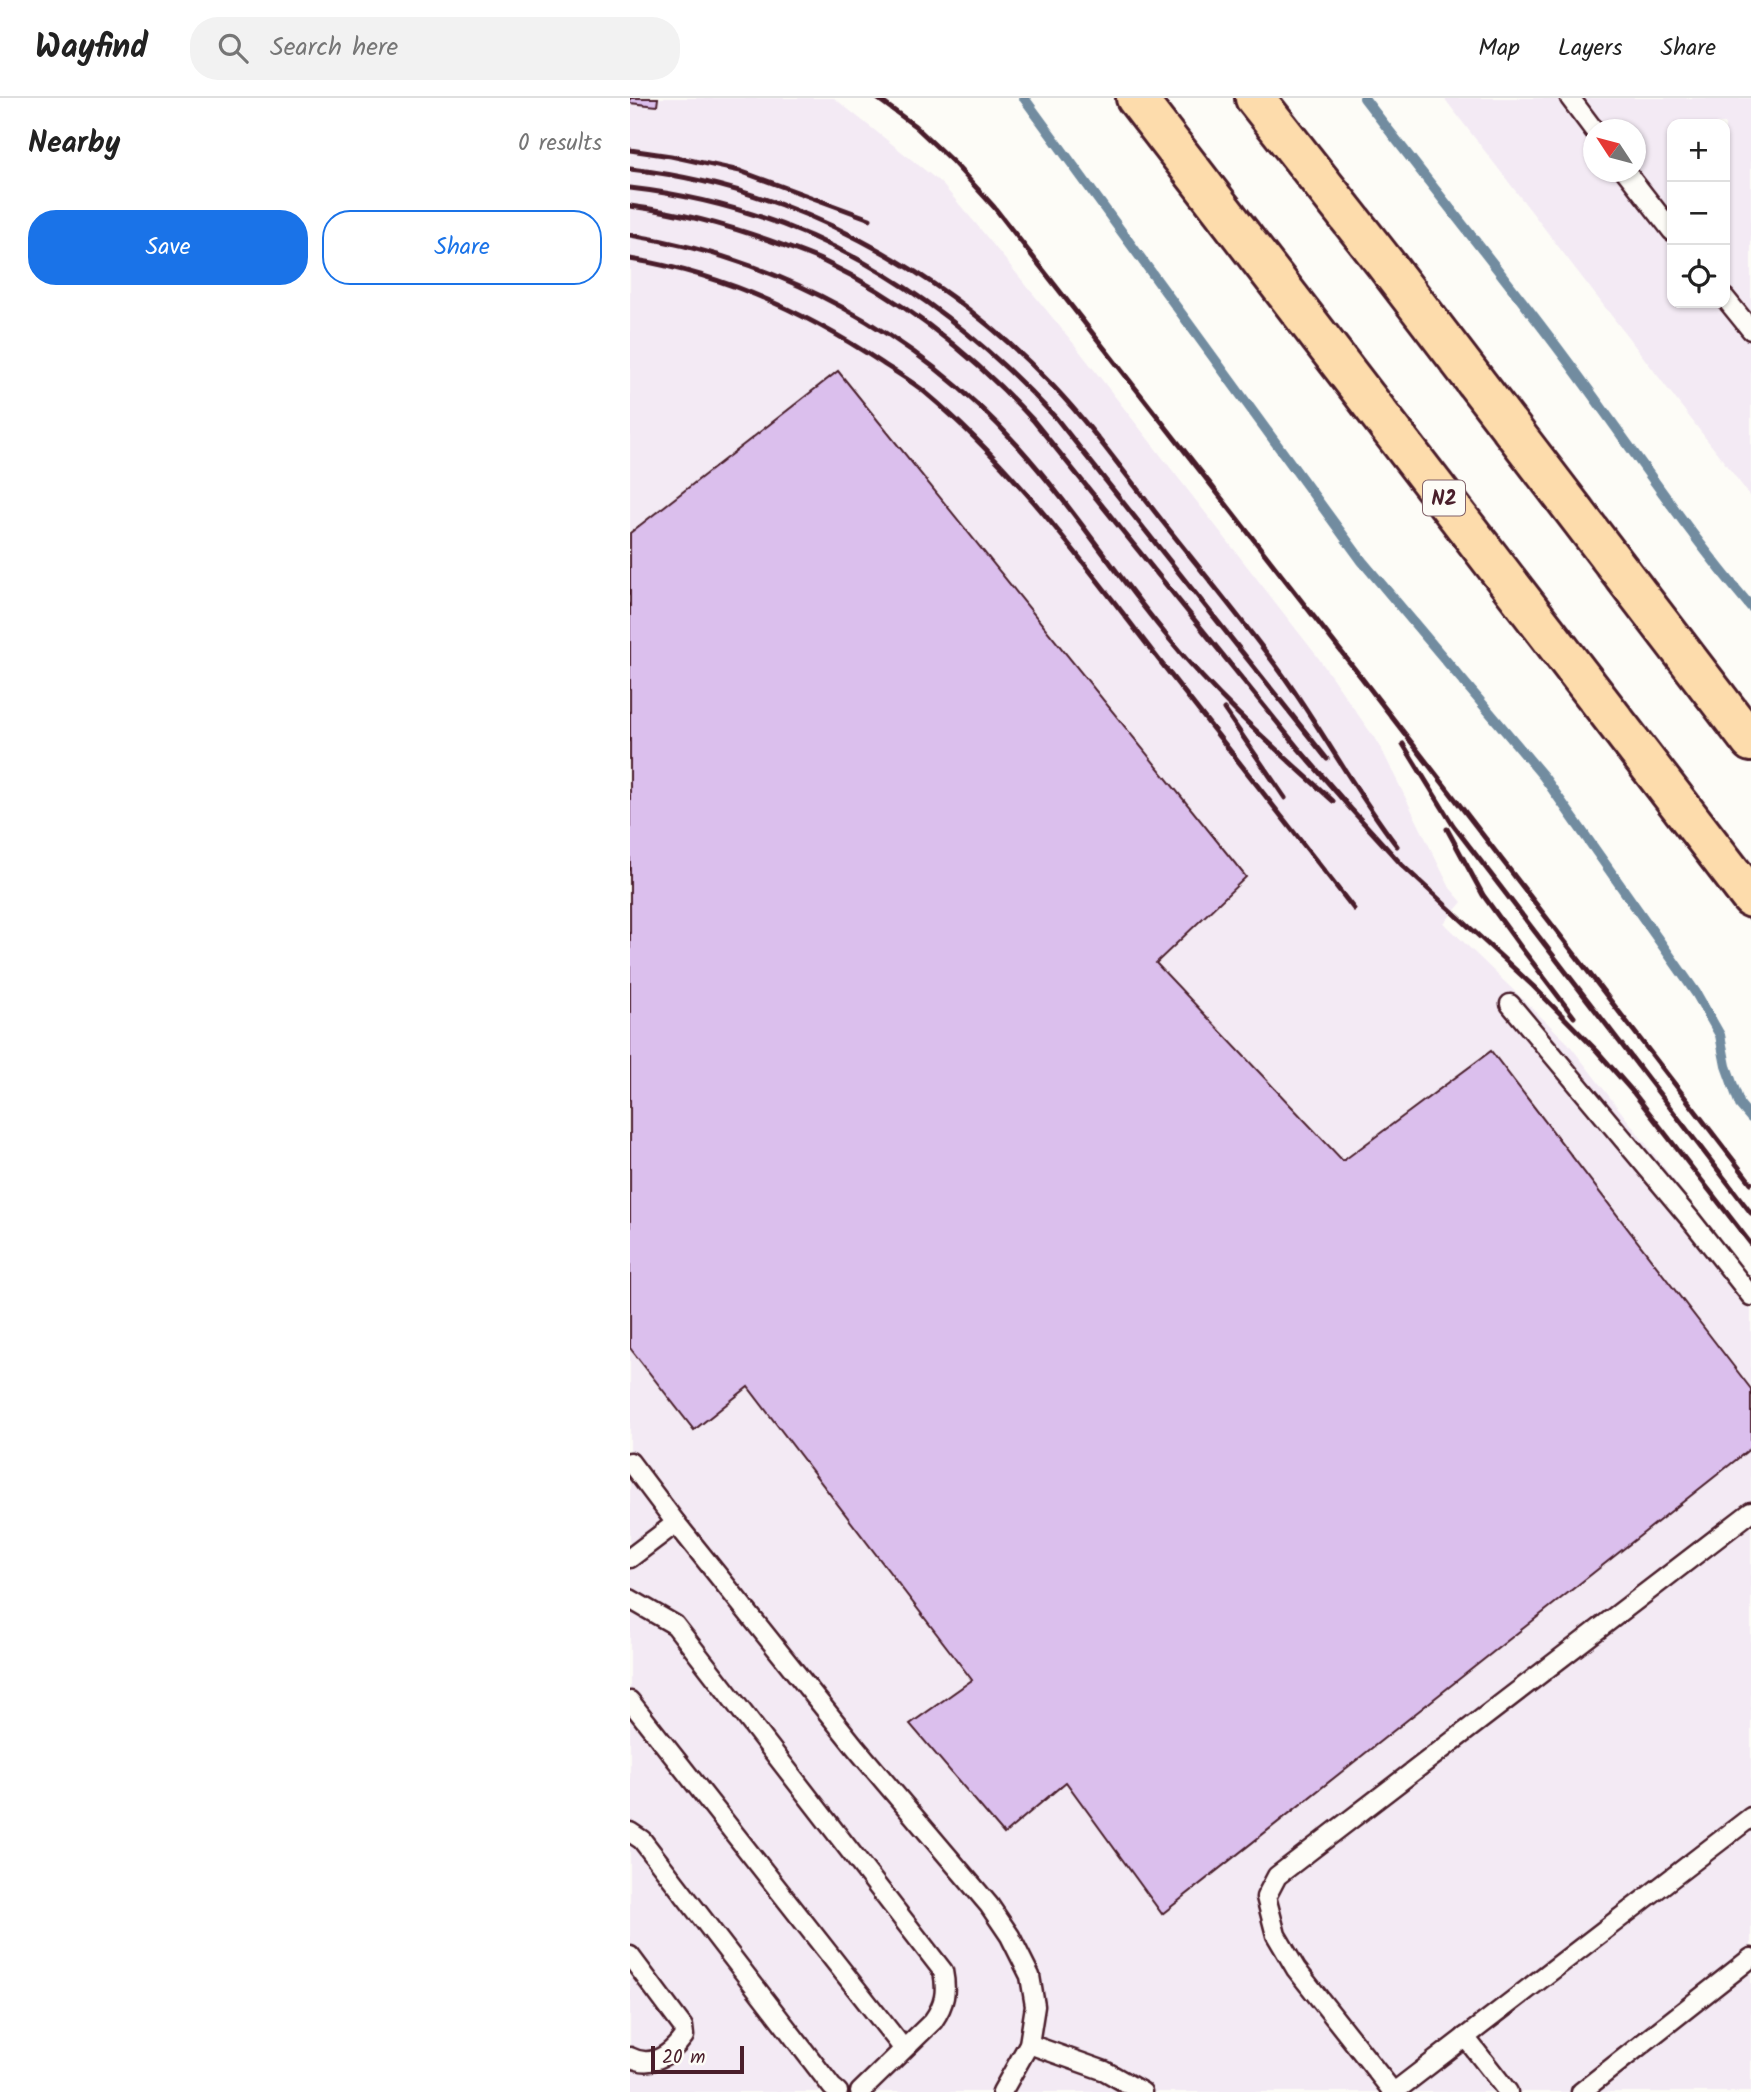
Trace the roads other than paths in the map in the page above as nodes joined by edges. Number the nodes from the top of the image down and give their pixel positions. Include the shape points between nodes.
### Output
1 (1136, 98) edge
2 (1255, 98) edge
3 (1570, 98) edge
4 (1586, 119) edge
5 (1634, 182) edge
6 (1667, 225) edge
7 (1730, 304) edge
8 (1751, 330) edge
9 (1751, 742) edge
10 (1751, 898) edge
11 (1510, 1004) dead end
12 (1751, 1296) edge
13 (630, 1462) edge
14 (1751, 1512) edge
15 (676, 1523) junction
16 (630, 1559) edge
17 (630, 1599) edge
18 (630, 1701) edge
19 (1751, 1817) edge
20 (630, 1832) edge
21 (630, 1956) edge
22 (1751, 1958) edge
23 (1465, 2037) junction
24 (1029, 2044) junction
25 (903, 2048) junction
26 (630, 2057) edge
27 (838, 2092) edge
28 (860, 2092) edge
29 (1002, 2092) edge
30 (1142, 2092) edge
31 (1393, 2092) edge
32 (1508, 2092) edge
33 (1581, 2092) edge

1 - 10 highway, N2
2 - 9 highway
3 - 4 lane
5 - 6 lane
7 - 8 lane
11 - 12 lane
13 - 15 lane
14 - 31 lane via 1277,1876 1266,1897 1276,1935 1296,1969
15 - 16 lane
15 - 24 lane via 989,1905 1030,1976 1035,2006
17 - 25 lane via 675,1625 943,1971 946,1986 940,2011
18 - 25 lane
19 - 23 lane
20 - 27 lane via 642,1840
21 - 26 lane via 683,2027 684,2036 648,2063
22 - 33 lane
23 - 31 lane
23 - 32 lane
24 - 29 lane
24 - 30 lane via 1105,2071
25 - 28 lane

